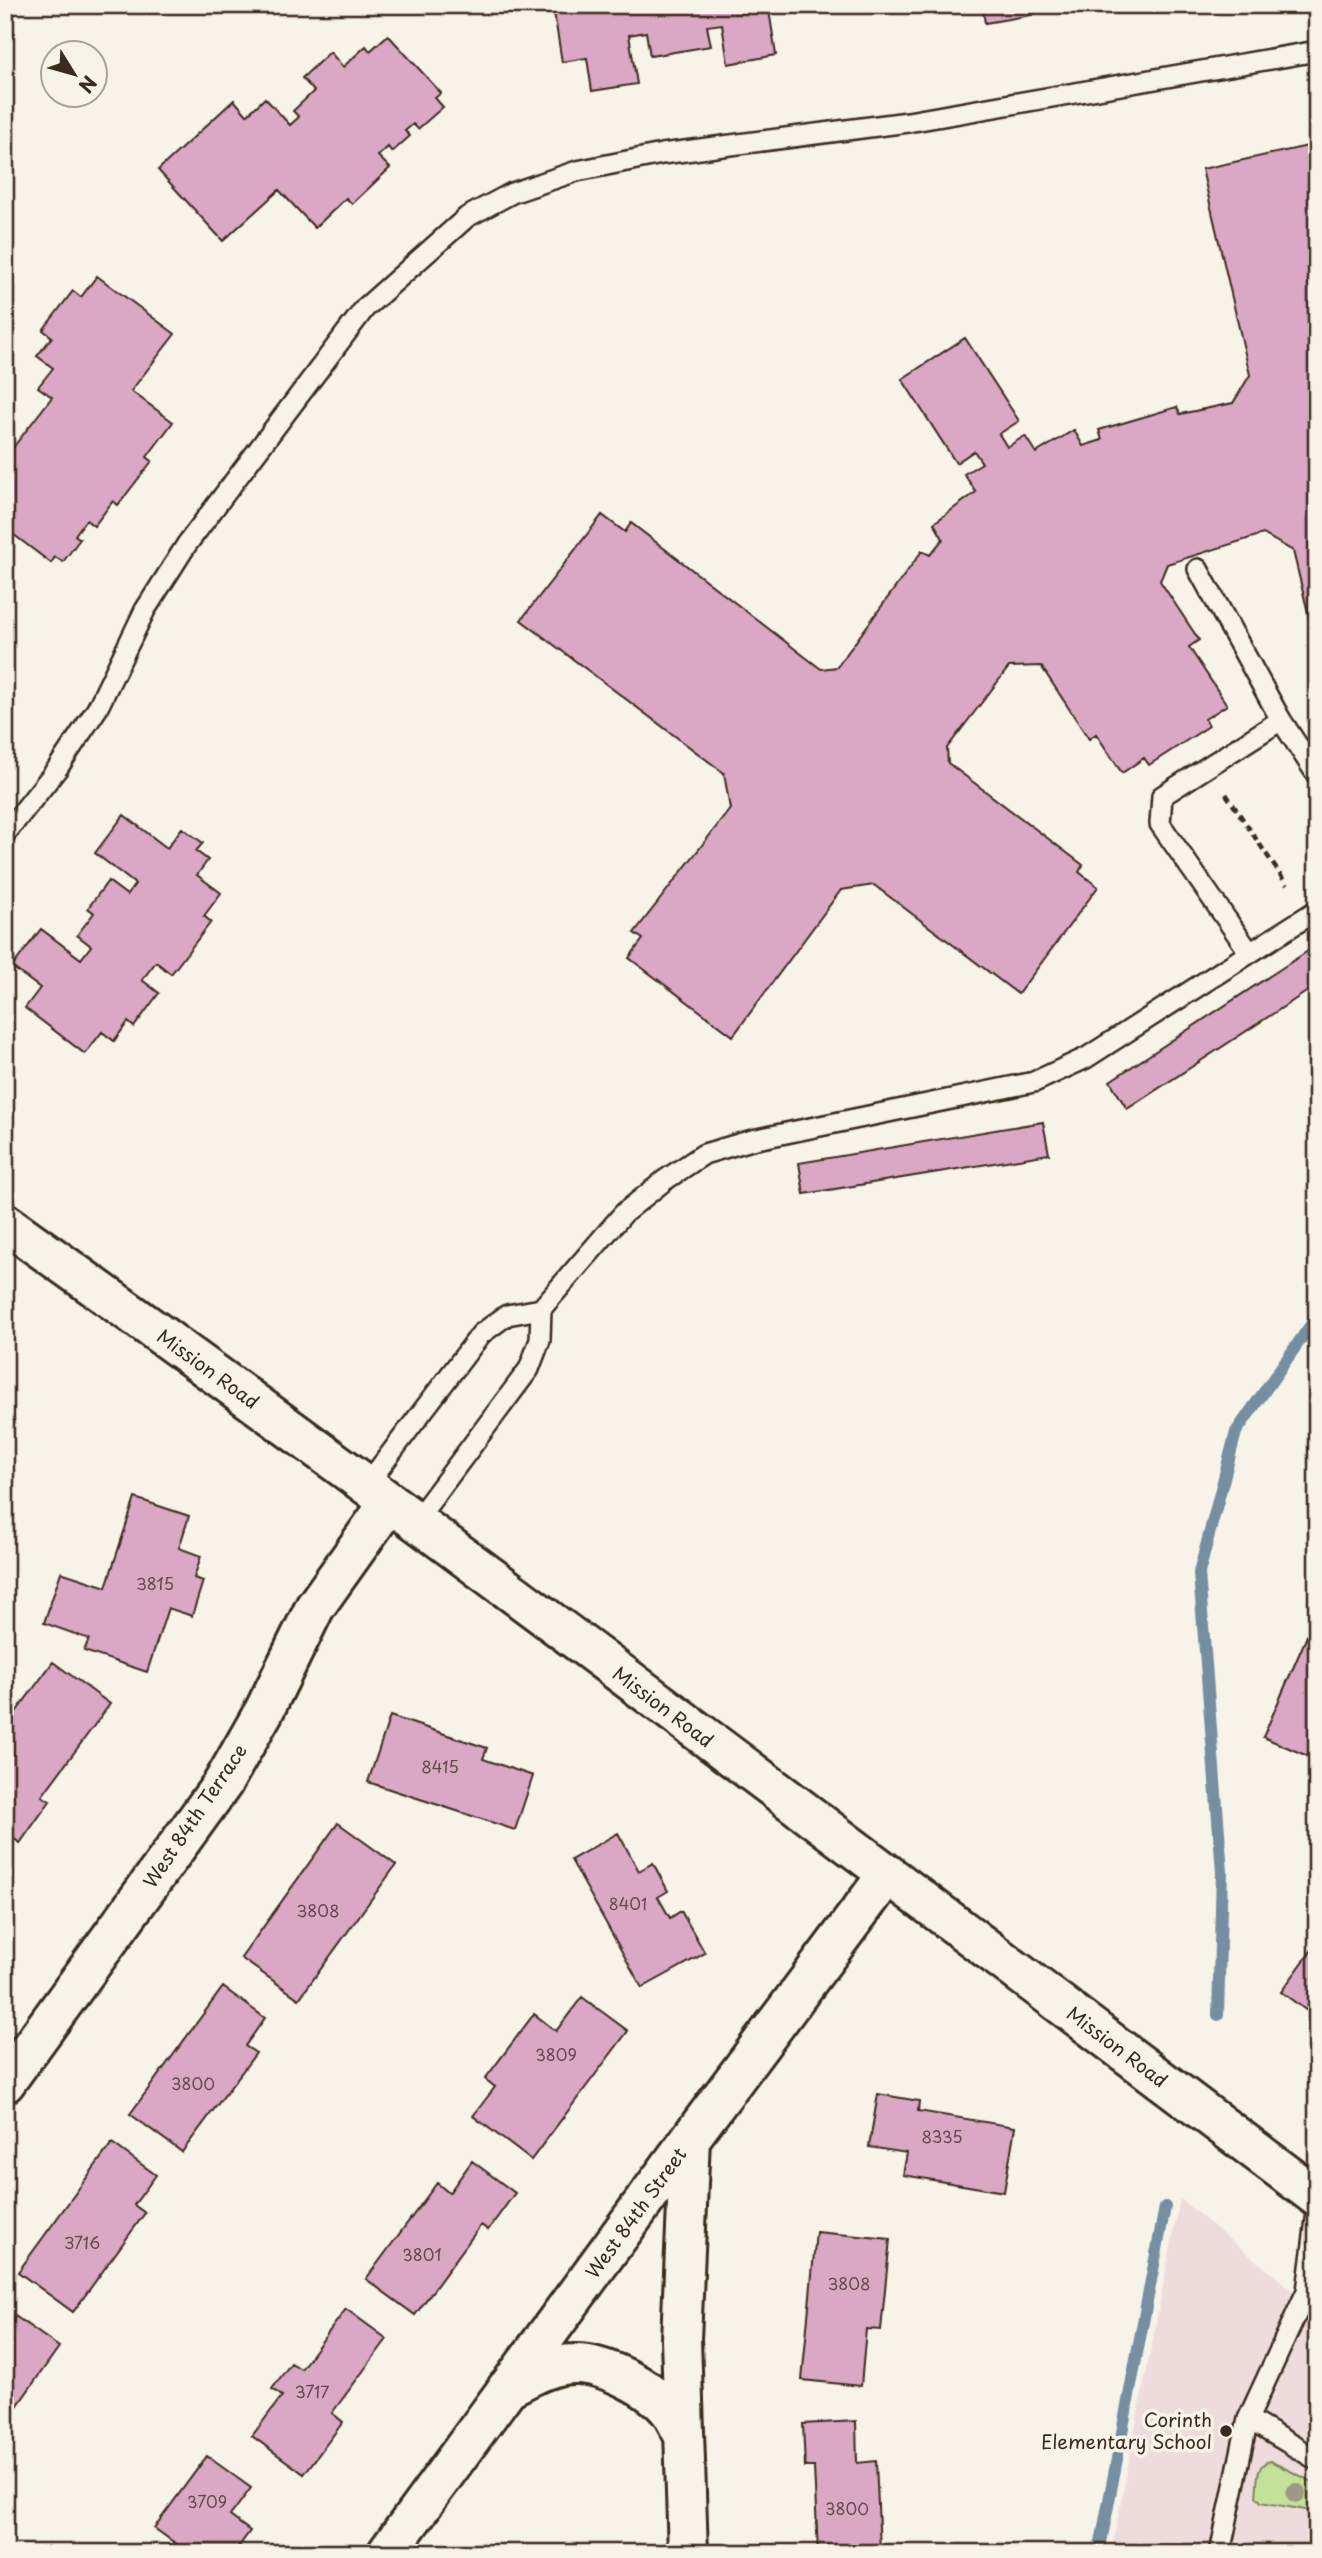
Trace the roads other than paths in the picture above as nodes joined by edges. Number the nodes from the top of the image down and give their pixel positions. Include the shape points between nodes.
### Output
1 (1317, 51) edge
2 (1198, 569) dead end
3 (1281, 720) junction
4 (1317, 775) edge
5 (5, 834) edge
6 (1317, 910) edge
7 (1250, 953) junction
8 (5, 1223) edge
9 (541, 1309) junction
10 (390, 1504) junction
11 (887, 1875) junction
12 (5, 2083) edge
13 (690, 2139) junction
14 (1317, 2197) edge
15 (1317, 2212) edge
16 (577, 2292) junction
17 (681, 2339) junction
18 (591, 2365) junction
19 (634, 2382) junction
20 (507, 2388) junction
21 (1248, 2419) junction
22 (683, 2434) junction
23 (1317, 2460) edge
24 (387, 2553) edge
25 (688, 2553) edge
26 (1220, 2553) edge

1 - 5 lane via 908,122 662,154 577,172 512,193 467,217 365,308 187,544 145,610 97,709
2 - 3 lane
3 - 4 lane
3 - 7 lane via 1162,796 1160,824
6 - 7 lane
7 - 9 lane via 1086,1058 1034,1082 704,1154 624,1213
8 - 10 street, Mission Road
9 - 10 lane via 540,1340 529,1370
9 - 10 lane via 507,1315 481,1334
10 - 11 street, Mission Road
10 - 12 street, West 84th Terrace via 315,1607 223,1783
11 - 13 street, West 84th Street
11 - 14 street, Mission Road
13 - 16 street, West 84th Street
13 - 17 street
15 - 21 lane via 1307,2291
16 - 18 street via 572,2331
16 - 20 street, West 84th Street
17 - 19 street via 663,2372 654,2379
17 - 22 street
18 - 19 street
18 - 20 street via 557,2366
19 - 22 street via 669,2410
20 - 24 street, West 84th Street
21 - 23 lane
21 - 26 lane
22 - 25 street

